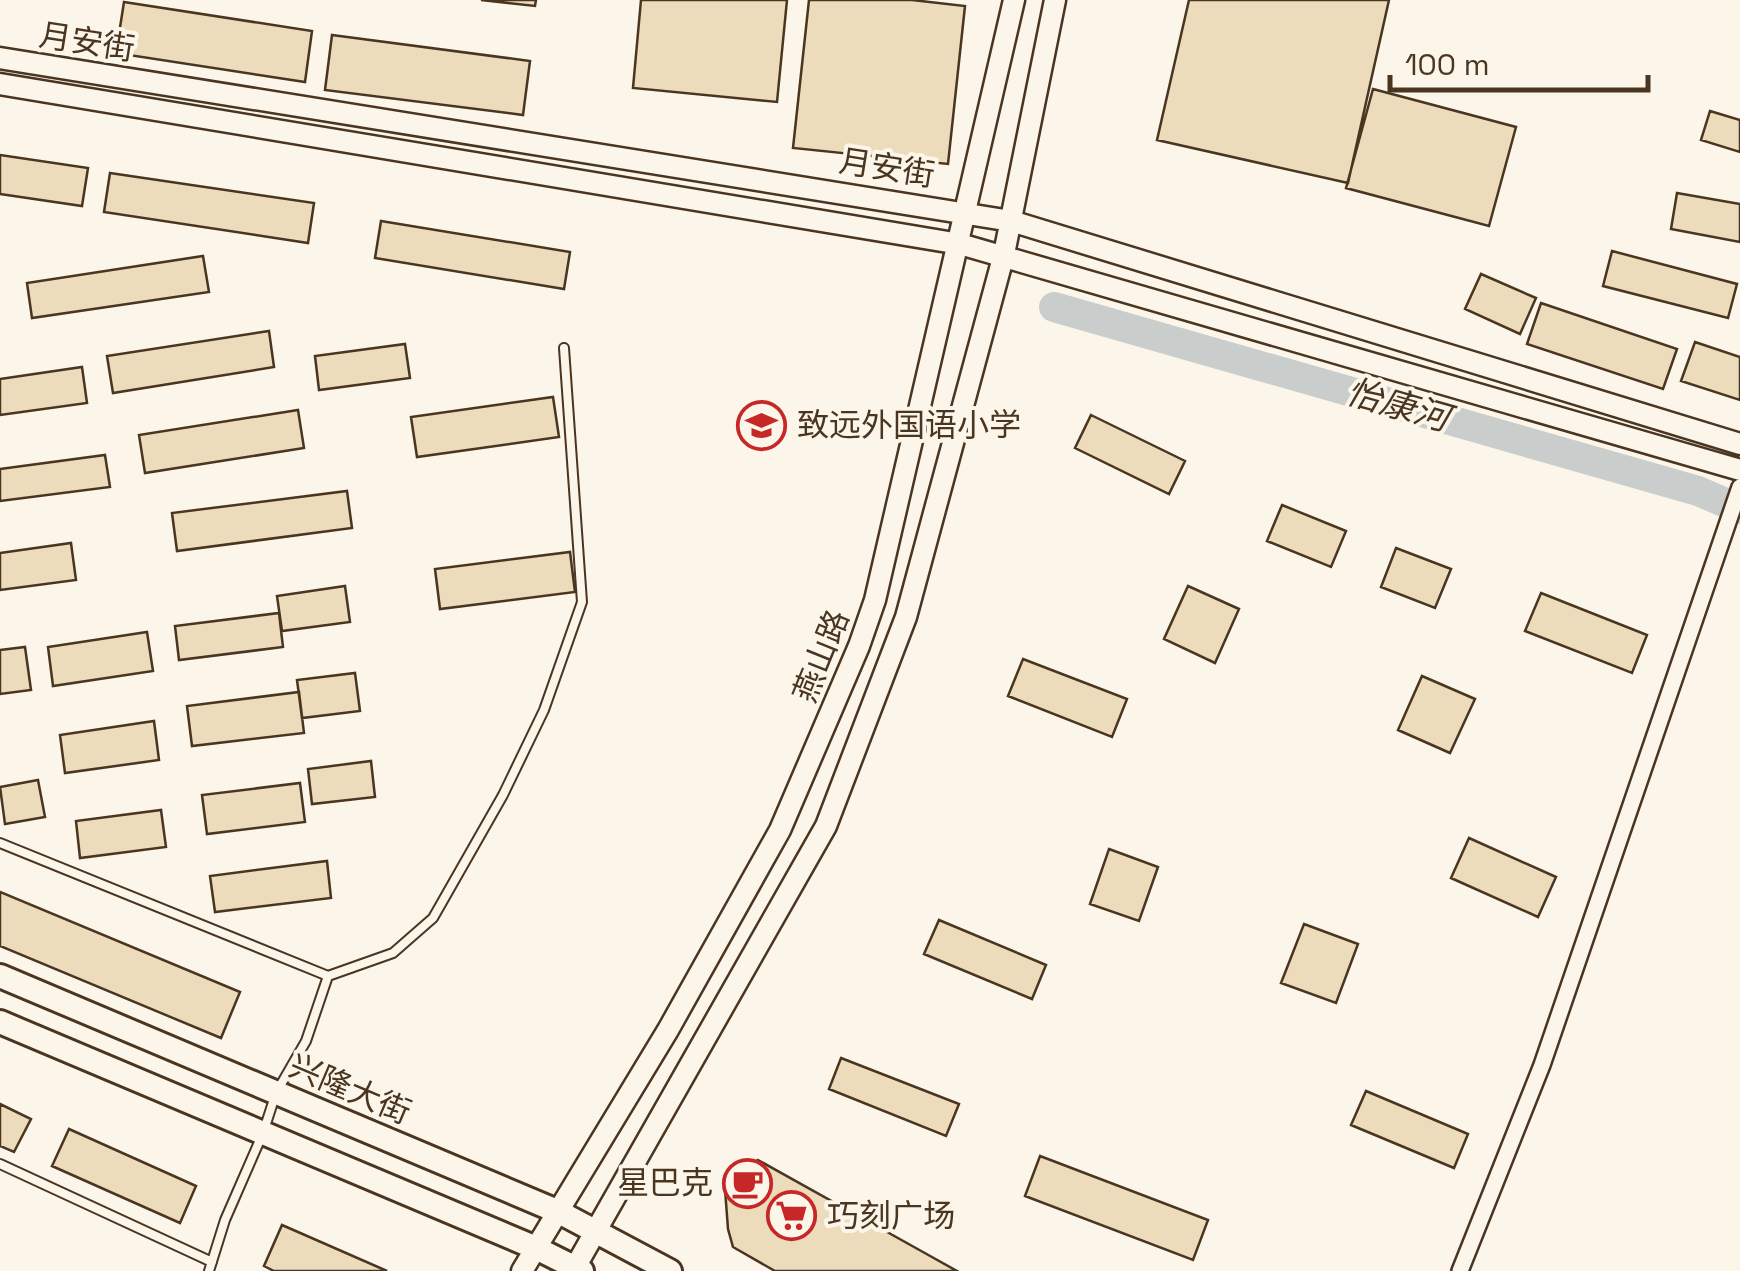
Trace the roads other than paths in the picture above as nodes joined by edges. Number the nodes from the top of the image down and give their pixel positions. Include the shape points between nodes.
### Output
1 (1014, 0) edge
2 (1055, 0) edge
3 (0, 58) edge
4 (0, 84) edge
5 (968, 211) junction
6 (1012, 220) junction
7 (960, 244) junction
8 (1004, 254) junction
9 (564, 348) dead end
10 (1740, 444) edge
11 (1740, 470) edge
12 (1740, 487) edge
13 (0, 843) edge
14 (0, 976) edge
15 (328, 976) junction
16 (0, 1022) edge
17 (276, 1093) junction
18 (263, 1133) junction
19 (0, 1164) edge
20 (559, 1212) junction
21 (596, 1232) junction
22 (536, 1248) junction
23 (211, 1266) edge
24 (577, 1270) edge
25 (522, 1271) edge
26 (670, 1271) edge
27 (1460, 1271) edge

1 - 5 street, 燕山路
2 - 6 street, 燕山路
3 - 5 street, 月安街
4 - 7 street
5 - 6 street, 月安街
5 - 7 street, 燕山路
6 - 8 street, 燕山路
6 - 10 street, 月安街
7 - 8 street
7 - 20 street, 燕山路 via 859,646 780,830
8 - 11 street
8 - 21 street, 燕山路 via 906,617 826,826
9 - 15 lane via 582,602 544,710 434,918 393,953
12 - 27 street via 1542,1064
13 - 15 lane
14 - 17 main road, 兴隆大街
15 - 17 lane via 306,1042
16 - 18 main road
17 - 18 lane
17 - 20 main road, 兴隆大街
18 - 22 main road
18 - 23 lane
19 - 23 lane
20 - 21 main road, 兴隆大街
20 - 22 street, 燕山路
21 - 24 street, 燕山路
21 - 26 main road, 兴隆大街
22 - 24 main road
22 - 25 street, 燕山路

